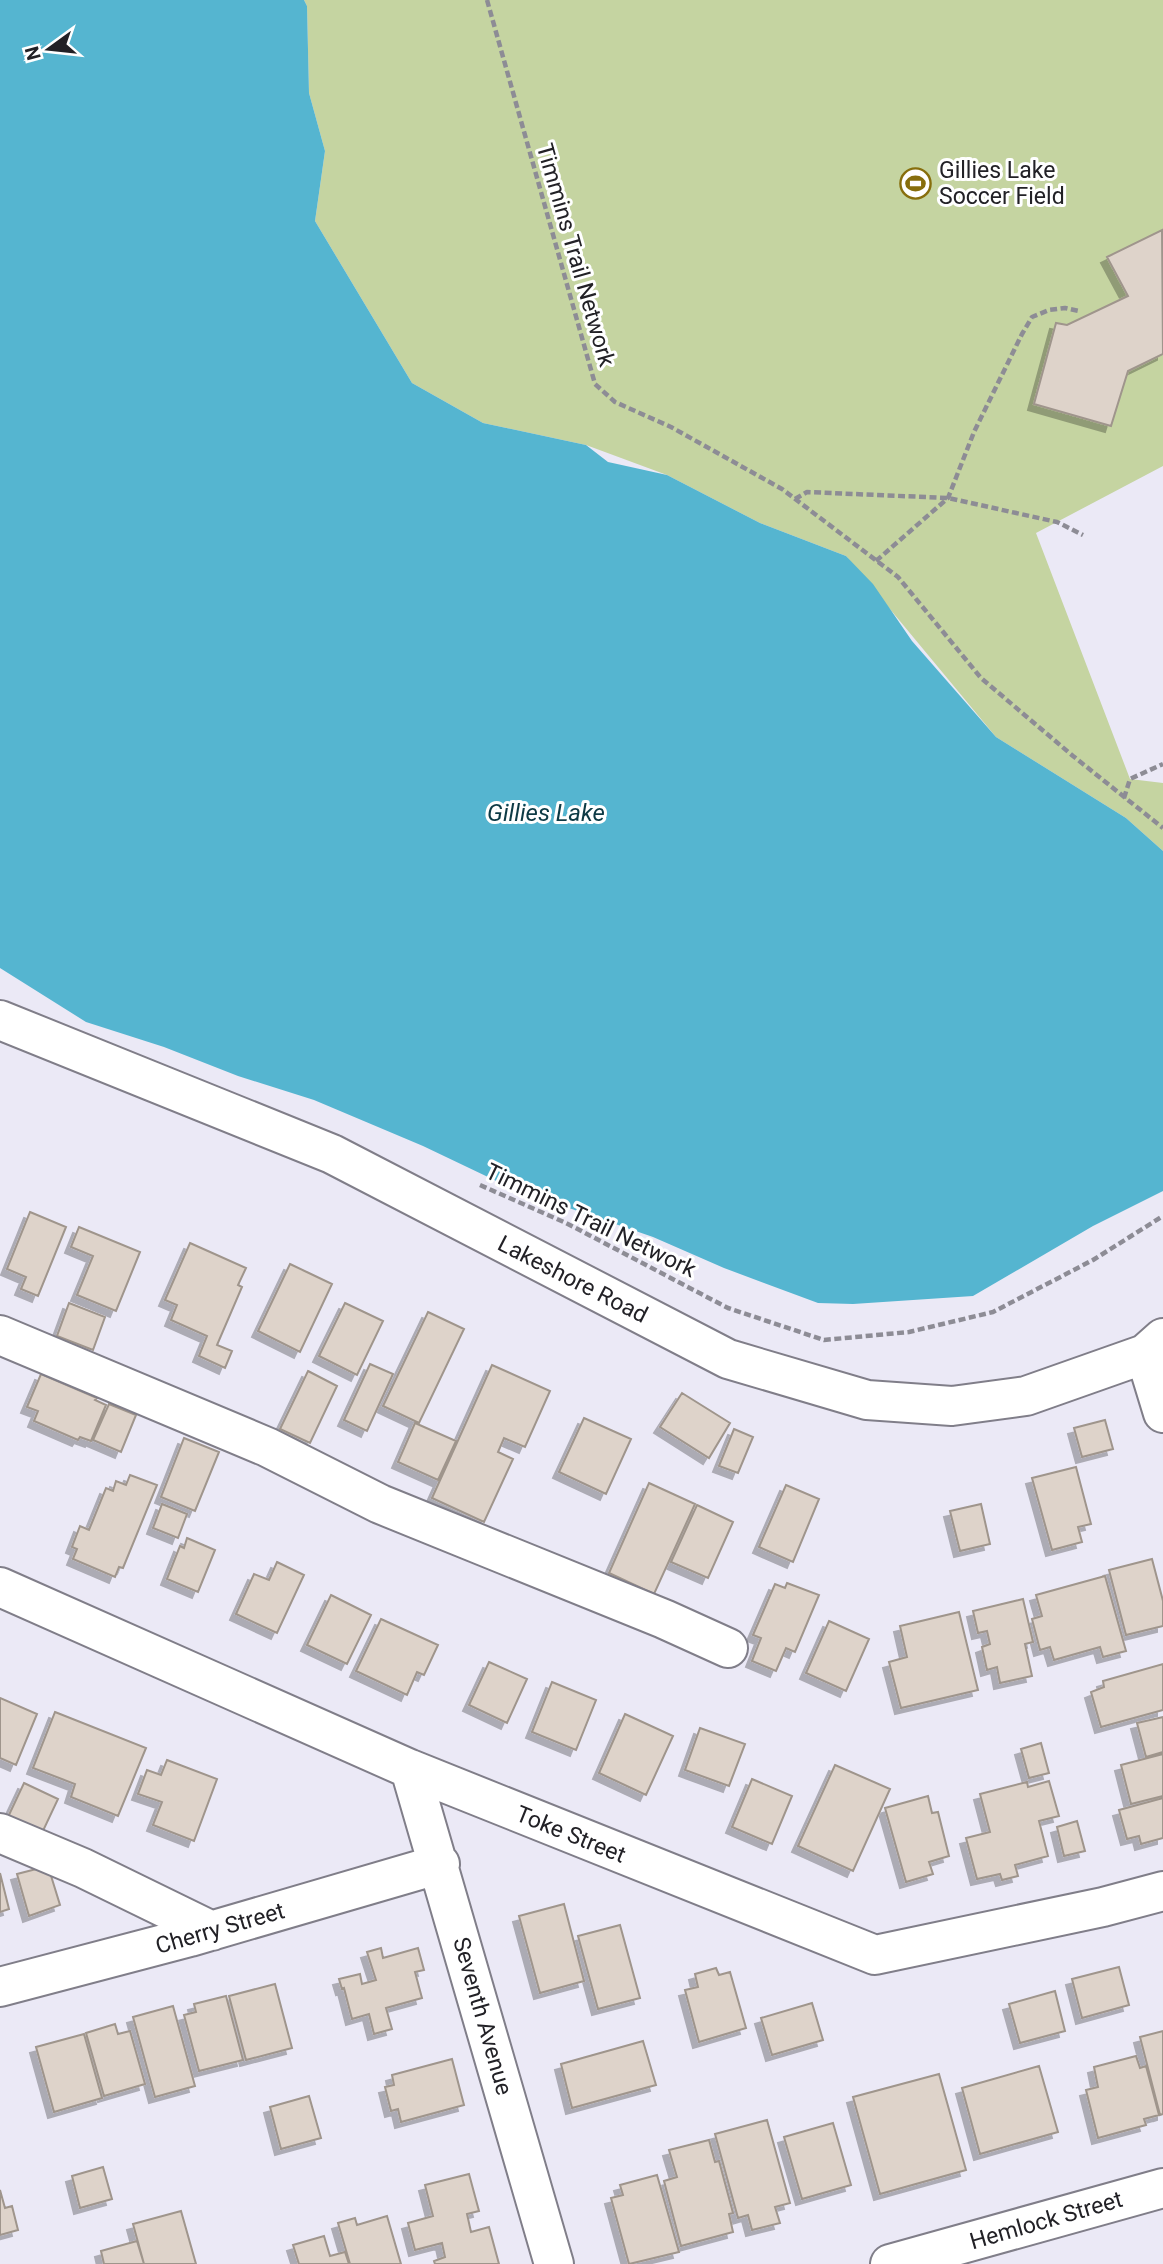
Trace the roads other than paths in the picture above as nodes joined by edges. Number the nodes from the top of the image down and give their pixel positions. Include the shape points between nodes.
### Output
1 (0, 1020) edge
2 (0, 1335) edge
3 (1154, 1346) edge
4 (1163, 1413) edge
5 (0, 1587) edge
6 (728, 1648) dead end
7 (411, 1769) junction
8 (0, 1833) edge
9 (440, 1864) junction
10 (1163, 1891) edge
11 (212, 1931) junction
12 (0, 1987) edge
13 (1163, 2188) edge
14 (554, 2264) edge
15 (890, 2264) edge

1 - 3 street, Lakeshore Road via 332,1154 728,1359 867,1400 952,1406 1026,1396
2 - 6 street via 267,1447 380,1504
3 - 4 street
5 - 7 street, Toke Street
7 - 9 street, Seventh Avenue
7 - 10 street, Toke Street via 875,1955
8 - 11 street
9 - 11 street, Cherry Street
9 - 14 street, Seventh Avenue
11 - 12 street, Cherry Street
13 - 15 street, Hemlock Street

